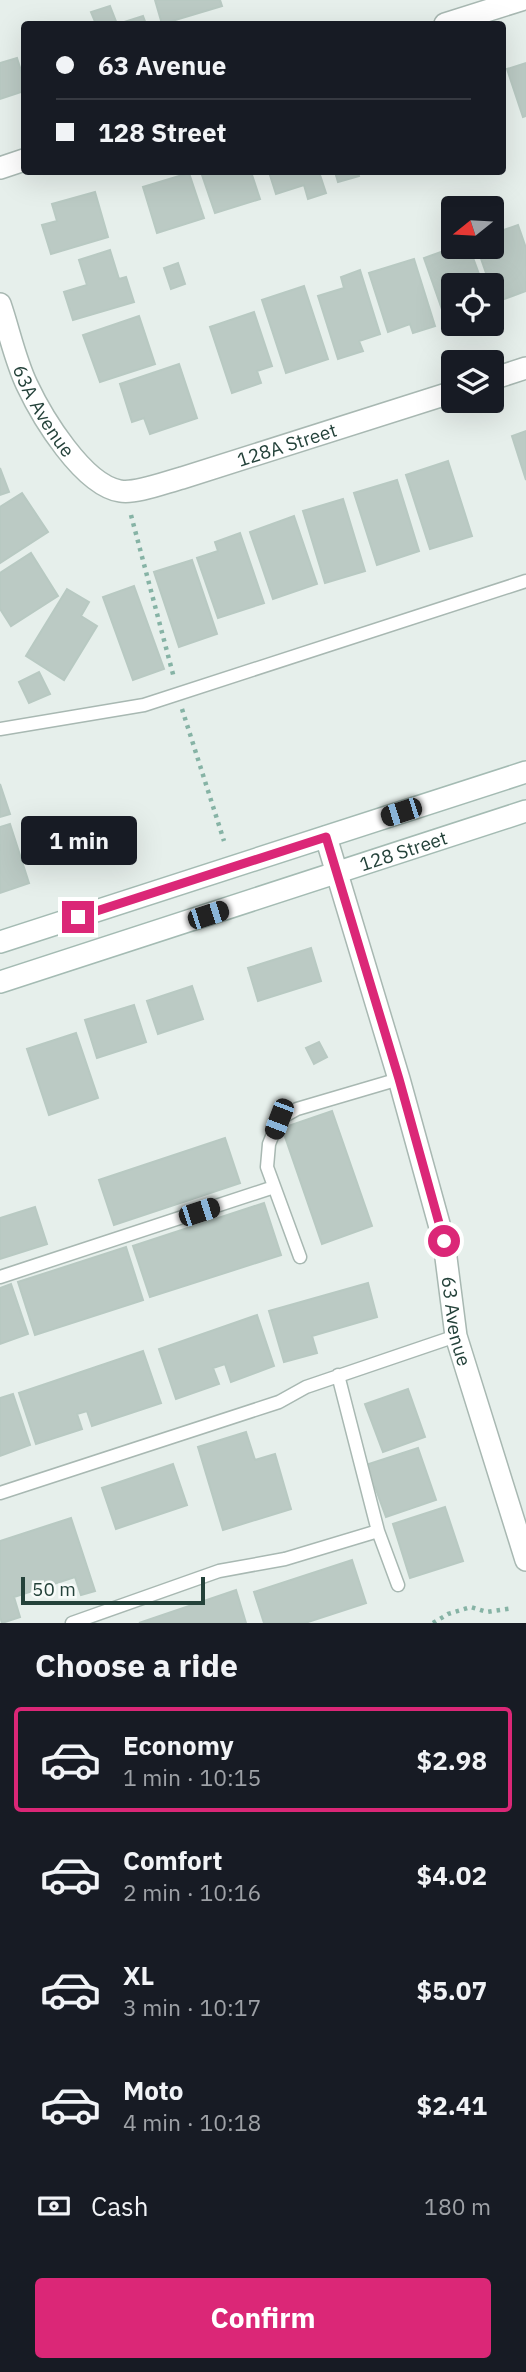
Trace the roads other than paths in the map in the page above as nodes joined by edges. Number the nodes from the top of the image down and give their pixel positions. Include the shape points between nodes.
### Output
1 (521, 0) edge
2 (454, 21) edge
3 (21, 161) edge
4 (0, 168) edge
5 (0, 304) edge
6 (526, 369) edge
7 (504, 375) edge
8 (441, 396) edge
9 (120, 491) joint
10 (526, 581) edge
11 (0, 729) edge
12 (526, 772) edge
13 (526, 811) edge
14 (326, 837) junction
15 (338, 873) junction
16 (0, 942) edge
17 (0, 982) edge
18 (399, 1079) junction
19 (274, 1187) junction
20 (300, 1257) dead end
21 (0, 1278) edge
22 (456, 1336) junction
23 (338, 1375) junction
24 (0, 1493) edge
25 (379, 1531) junction
26 (526, 1560) edge
27 (398, 1585) dead end
28 (72, 1623) edge

1 - 2 street
3 - 4 street
5 - 9 street, 63A Avenue via 26,384 42,412 82,470
6 - 7 street
8 - 9 street, 128A Street via 182,478
10 - 11 lane via 144,705
12 - 14 street, 128 Street
13 - 15 street, 128 Street
14 - 15 street, 63 Avenue
14 - 16 street, 128 Street
15 - 17 street, 128 Street
15 - 18 street, 63 Avenue
18 - 19 lane via 279,1119 269,1144 267,1167
18 - 22 street, 63 Avenue via 444,1241
19 - 20 lane
19 - 21 lane
22 - 23 lane
22 - 26 street, 63 Avenue
23 - 24 lane via 279,1402
23 - 25 lane
25 - 27 lane
25 - 28 lane via 285,1559 219,1571

